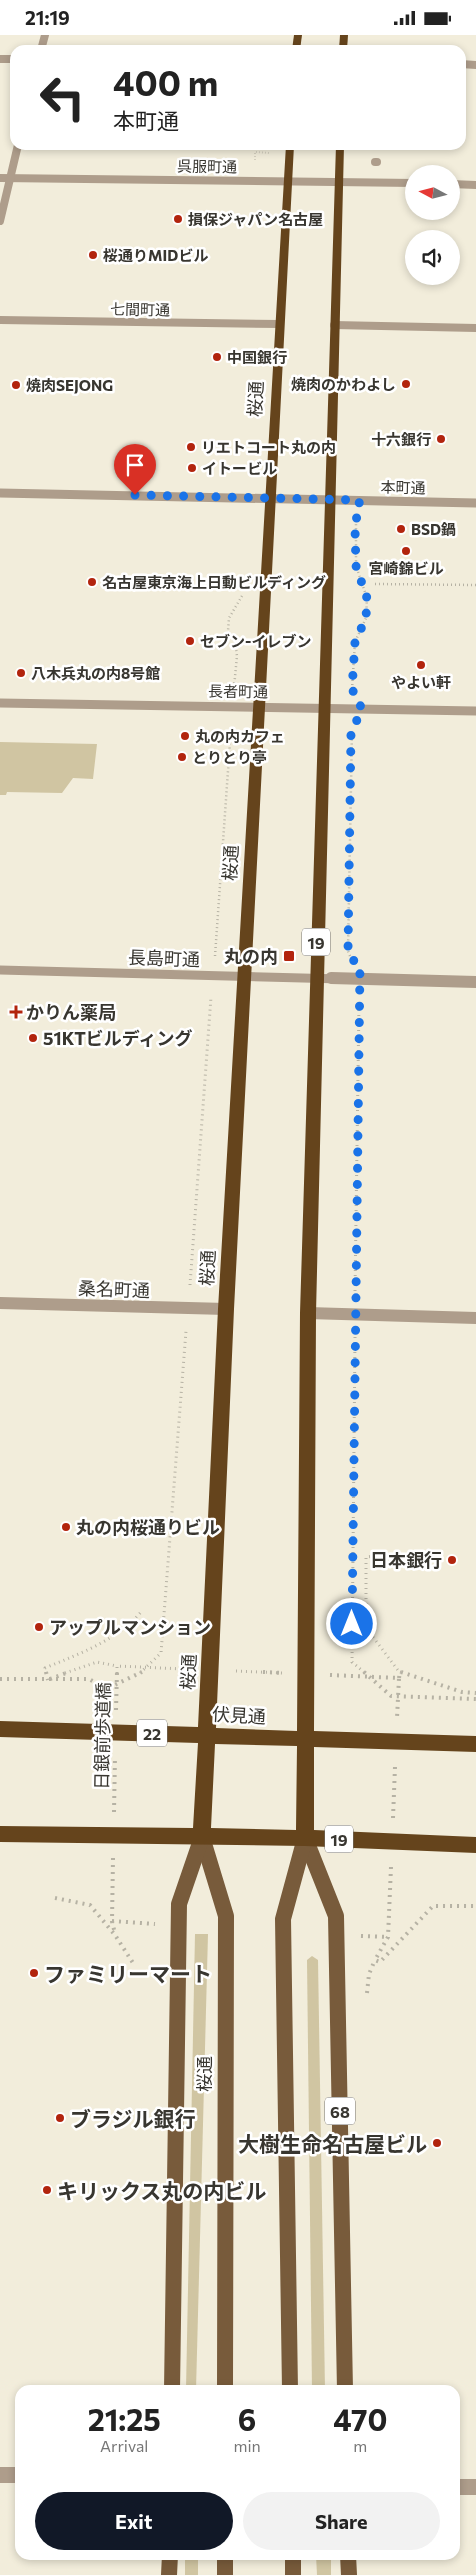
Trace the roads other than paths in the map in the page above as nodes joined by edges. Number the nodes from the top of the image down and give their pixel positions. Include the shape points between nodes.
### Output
1 (17, 150) edge
2 (290, 150) edge
3 (340, 150) edge
4 (0, 177) edge
5 (10, 178) junction
6 (288, 181) junction
7 (338, 181) junction
8 (405, 183) edge
9 (460, 184) edge
10 (476, 185) edge
11 (0, 221) edge
12 (0, 320) edge
13 (280, 324) junction
14 (334, 325) junction
15 (476, 328) edge
16 (0, 493) edge
17 (272, 497) junction
18 (330, 499) junction
19 (476, 503) edge
20 (0, 703) edge
21 (259, 707) junction
22 (323, 708) junction
23 (476, 711) edge
24 (0, 970) edge
25 (245, 977) junction
26 (315, 979) junction
27 (476, 982) edge
28 (0, 1303) edge
29 (226, 1309) junction
30 (308, 1313) junction
31 (476, 1318) edge
32 (0, 1729) edge
33 (207, 1735) junction
34 (304, 1739) junction
35 (476, 1744) edge
36 (0, 1834) edge
37 (202, 1837) junction
38 (305, 1838) junction
39 (476, 1845) edge
40 (172, 2385) edge
41 (225, 2385) edge
42 (290, 2385) edge
43 (345, 2385) edge
44 (0, 2475) edge
45 (15, 2475) edge
46 (460, 2487) edge
47 (476, 2487) edge
48 (170, 2560) edge
49 (225, 2560) edge
50 (293, 2560) edge
51 (348, 2560) edge
52 (169, 2575) edge
53 (225, 2575) edge
54 (293, 2575) edge
55 (349, 2575) edge

1 - 5 street
2 - 6 highway, 桜通
3 - 7 highway, 19
4 - 5 street, 呉服町通
5 - 6 street, 呉服町通
5 - 11 street
6 - 7 street, 呉服町通
6 - 13 highway, 桜通
7 - 8 street, 呉服町通
7 - 14 highway, 19
9 - 10 street
12 - 13 street, 七間町通
13 - 17 highway, 桜通
14 - 15 street
14 - 18 highway, 19
16 - 17 street, 本町通
17 - 18 street, 本町通
17 - 21 highway, 桜通
18 - 19 street, 本町通
18 - 22 highway, 19
20 - 21 street, 長者町通
21 - 22 street, 長者町通
21 - 25 highway, 桜通
22 - 23 street, 長者町通
22 - 26 highway, 19
24 - 25 street, 長島町通
25 - 26 street, 長島町通
25 - 29 highway, 桜通
26 - 27 street, 長島町通
26 - 30 highway, 19
28 - 29 street, 桑名町通
29 - 33 highway, 桜通
30 - 31 street
30 - 34 highway, 19
32 - 33 highway, 伏見通 / 22
33 - 34 highway, 伏見通 / 22
33 - 37 highway, 桜通
34 - 35 highway, 伏見通
34 - 38 highway, 19
36 - 37 highway
37 - 38 highway, 19
37 - 40 main road via 179,1904
37 - 41 main road, 桜通 via 226,1916
38 - 39 highway, 19
38 - 42 main road via 283,1919
38 - 43 main road, 68 via 336,1916
44 - 45 street
46 - 47 street
48 - 52 main road
49 - 53 main road
50 - 54 main road
51 - 55 main road

